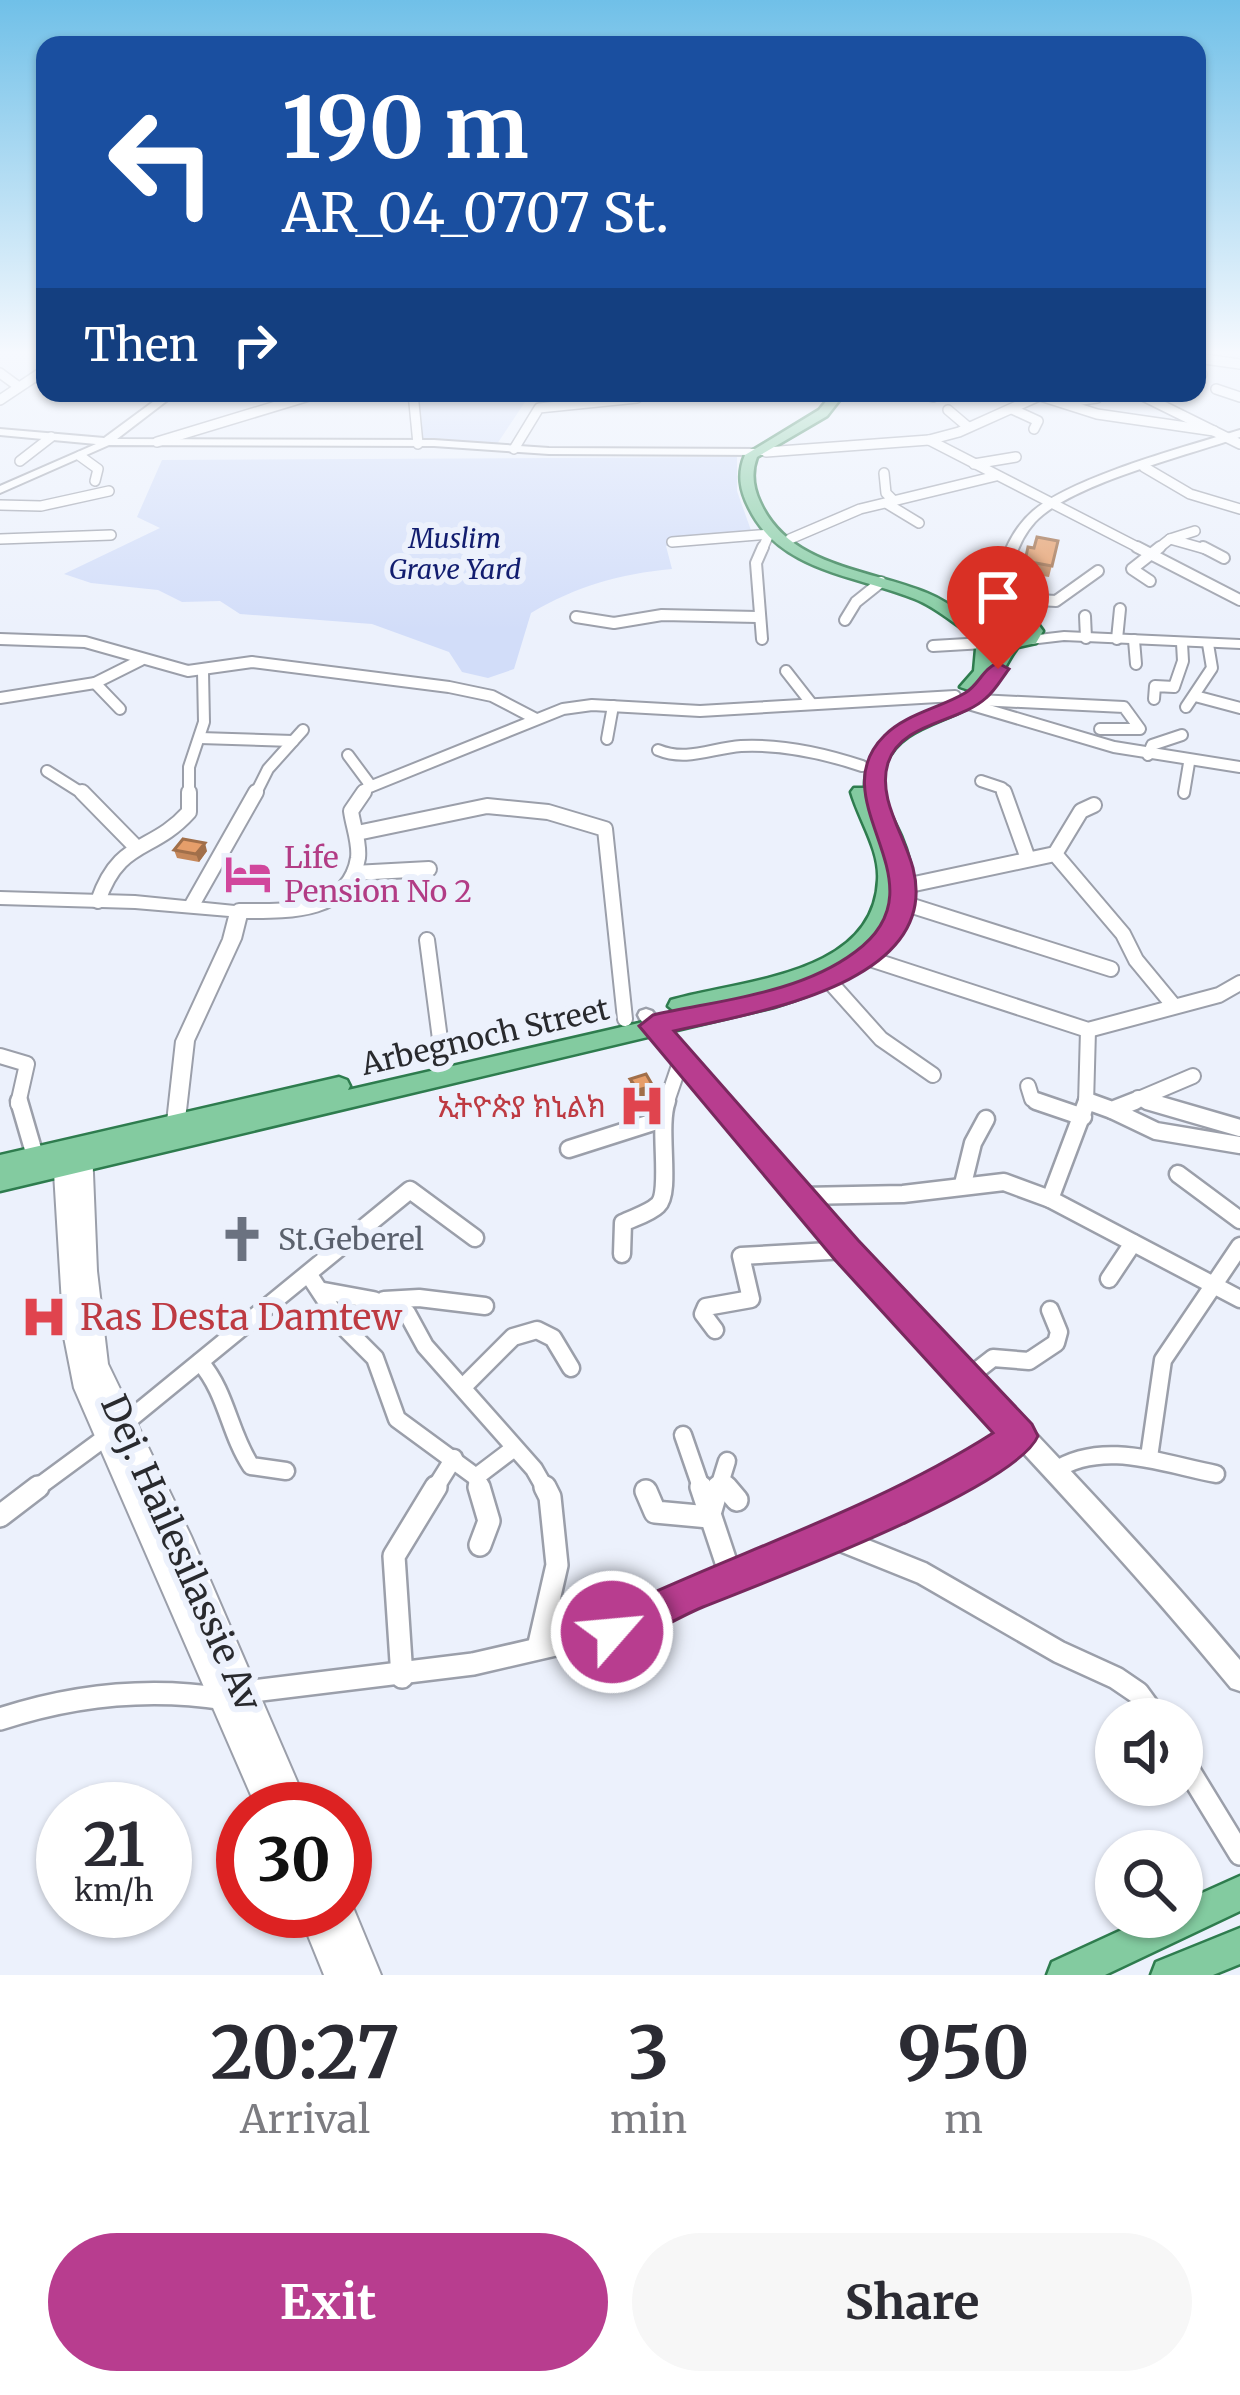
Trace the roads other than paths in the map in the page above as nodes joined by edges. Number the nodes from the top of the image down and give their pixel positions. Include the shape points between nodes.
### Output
1 (38, 446) edge
2 (99, 446) edge
3 (469, 446) edge
4 (516, 446) edge
5 (770, 446) edge
6 (773, 446) edge
7 (798, 446) edge
8 (824, 446) edge
9 (884, 446) edge
10 (941, 446) edge
11 (1212, 446) edge
12 (801, 447) junction
13 (514, 449) junction
14 (761, 452) junction
15 (80, 456) junction
16 (1016, 457) dead end
17 (891, 459) dead end
18 (20, 460) dead end
19 (974, 464) junction
20 (1144, 467) junction
21 (884, 473) dead end
22 (995, 476) junction
23 (95, 481) dead end
24 (0, 490) edge
25 (109, 491) dead end
26 (890, 502) junction
27 (1054, 502) junction
28 (0, 506) edge
29 (1240, 509) edge
30 (919, 523) dead end
31 (1195, 531) dead end
32 (111, 535) dead end
33 (769, 535) junction
34 (0, 538) edge
35 (790, 539) junction
36 (1170, 539) junction
37 (672, 542) dead end
38 (1148, 552) junction
39 (1224, 558) dead end
40 (1098, 571) dead end
41 (1150, 581) dead end
42 (881, 582) junction
43 (1240, 600) edge
44 (995, 606) junction
45 (1120, 609) dead end
46 (1085, 616) dead end
47 (576, 617) dead end
48 (757, 617) junction
49 (844, 620) dead end
50 (980, 636) junction
51 (1024, 636) junction
52 (0, 638) edge
53 (1087, 638) junction
54 (762, 639) dead end
55 (1117, 639) junction
56 (1134, 640) junction
57 (1181, 643) junction
58 (1208, 644) junction
59 (1240, 644) edge
60 (933, 646) dead end
61 (141, 660) junction
62 (1136, 664) dead end
63 (785, 671) dead end
64 (203, 672) junction
65 (94, 682) junction
66 (1195, 696) junction
67 (0, 698) edge
68 (964, 699) junction
69 (1154, 699) dead end
70 (811, 703) junction
71 (613, 706) junction
72 (1186, 707) dead end
73 (1240, 708) edge
74 (120, 709) dead end
75 (536, 719) junction
76 (1100, 729) dead end
77 (303, 730) dead end
78 (1182, 735) dead end
79 (200, 738) junction
80 (607, 739) dead end
81 (293, 741) junction
82 (658, 750) dead end
83 (349, 755) dead end
84 (1148, 755) junction
85 (1189, 763) junction
86 (862, 766) junction
87 (1240, 767) edge
88 (47, 771) dead end
89 (980, 781) dead end
90 (371, 786) junction
91 (1184, 793) dead end
92 (1094, 805) dead end
93 (357, 833) junction
94 (134, 845) junction
95 (1058, 855) junction
96 (1028, 856) junction
97 (429, 869) dead end
98 (354, 874) junction
99 (904, 895) junction
100 (0, 898) edge
101 (98, 901) junction
102 (192, 905) junction
103 (238, 911) junction
104 (427, 940) dead end
105 (866, 958) junction
106 (1111, 969) dead end
107 (830, 982) junction
108 (1240, 983) edge
109 (1174, 1006) junction
110 (642, 1020) junction
111 (1088, 1030) junction
112 (0, 1056) edge
113 (681, 1060) junction
114 (443, 1062) junction
115 (933, 1076) dead end
116 (1193, 1076) dead end
117 (1028, 1086) dead end
118 (1138, 1098) junction
119 (1085, 1109) junction
120 (1112, 1110) junction
121 (986, 1118) dead end
122 (660, 1120) junction
123 (177, 1122) junction
124 (1240, 1128) edge
125 (1240, 1145) edge
126 (569, 1149) dead end
127 (34, 1156) junction
128 (73, 1157) junction
129 (0, 1165) edge
130 (1178, 1174) dead end
131 (0, 1180) edge
132 (963, 1184) junction
133 (802, 1196) junction
134 (1050, 1199) junction
135 (1240, 1220) edge
136 (475, 1238) dead end
137 (1133, 1243) junction
138 (1240, 1246) edge
139 (847, 1250) junction
140 (622, 1255) dead end
141 (309, 1275) junction
142 (1109, 1279) dead end
143 (1214, 1283) junction
144 (324, 1292) junction
145 (1240, 1299) edge
146 (373, 1300) junction
147 (485, 1306) dead end
148 (1050, 1310) dead end
149 (715, 1330) dead end
150 (200, 1361) junction
151 (571, 1368) dead end
152 (966, 1379) junction
153 (464, 1386) junction
154 (115, 1431) junction
155 (683, 1435) dead end
156 (1020, 1436) junction
157 (513, 1449) junction
158 (1149, 1457) junction
159 (454, 1458) junction
160 (286, 1471) dead end
161 (1054, 1472) junction
162 (1216, 1474) dead end
163 (476, 1477) junction
164 (646, 1491) dead end
165 (737, 1500) dead end
166 (0, 1516) edge
167 (710, 1517) junction
168 (835, 1538) junction
169 (480, 1545) dead end
170 (732, 1580) junction
171 (538, 1648) junction
172 (402, 1677) junction
173 (1240, 1679) edge
174 (236, 1696) junction
175 (1141, 1698) edge
176 (0, 1720) edge
177 (263, 1782) edge
178 (281, 1782) edge
179 (1203, 1793) edge
180 (1240, 1854) edge
181 (1240, 1893) edge
182 (325, 1938) edge
183 (350, 1938) edge
184 (1240, 1946) edge
185 (340, 1975) edge
186 (366, 1975) edge
187 (1065, 1975) edge
188 (1168, 1975) edge

1 - 18 street
2 - 15 main road
3 - 13 main road
4 - 13 street
5 - 14 main road
6 - 14 main road
7 - 12 street
8 - 12 street
9 - 17 street
10 - 19 street
11 - 20 main road
12 - 14 street
13 - 14 main road
14 - 33 main road via 746,465 746,482
14 - 35 main road via 758,482 773,523
15 - 23 street via 98,469
15 - 24 main road
16 - 19 street
19 - 22 street
20 - 27 main road
20 - 29 street via 1187,498
21 - 26 street
22 - 26 street
22 - 27 street
25 - 28 street
26 - 30 street
26 - 35 street
27 - 38 street
27 - 44 main road via 1019,535
31 - 36 street
32 - 34 street
33 - 37 street
33 - 42 main road
33 - 48 street via 756,563
35 - 44 main road
36 - 38 street
36 - 39 street
38 - 41 street via 1132,570
38 - 43 street
40 - 44 street via 1056,601
42 - 49 street
42 - 50 main road via 933,601
44 - 50 main road via 973,617
44 - 51 main road
45 - 55 street
46 - 53 street
47 - 48 street
48 - 54 street
50 - 51 main road
50 - 60 street
50 - 68 main road via 982,672
51 - 53 main road
51 - 68 main road via 1001,655 993,679
52 - 61 street via 74,640
53 - 55 main road
55 - 56 main road
56 - 57 main road
56 - 62 street
57 - 58 main road
57 - 69 street via 1174,687 1154,686
58 - 59 main road
58 - 66 street via 1212,668
61 - 64 street
61 - 65 street
63 - 70 street
64 - 75 street via 252,662 428,684 492,696
64 - 79 street
65 - 67 street
65 - 74 street
66 - 72 street
66 - 73 street
68 - 70 street
68 - 76 street via 1124,706 1140,730
68 - 84 street
68 - 86 main road via 890,728
68 - 99 main road via 899,735 874,770 873,794 895,844
70 - 71 street via 700,711
71 - 75 street
71 - 80 street
75 - 90 street
77 - 81 street
78 - 84 street
79 - 81 street
79 - 94 street via 187,778 189,812 172,831
81 - 102 street via 268,769
82 - 86 street via 682,757 776,746
83 - 90 street
84 - 85 street
85 - 87 street
85 - 91 street
86 - 110 main road, Arbegnoch Street via 862,806 889,886 872,930 842,957 801,976
88 - 94 street via 84,794
89 - 96 street via 1002,788
90 - 93 street via 351,811
92 - 95 street via 1081,812
93 - 98 street
93 - 110 street via 452,809 502,807 604,829
94 - 101 street via 109,869
95 - 96 street
95 - 109 street
96 - 99 street
97 - 98 street
98 - 103 street via 306,911
99 - 105 main road, Arbegnoch Street via 890,932
99 - 106 street
100 - 101 main road
101 - 102 main road
102 - 103 main road
103 - 123 main road via 185,1041
104 - 114 street
105 - 107 main road, Arbegnoch Street
105 - 111 street
107 - 110 main road, Arbegnoch Street
107 - 115 street via 891,1048
108 - 109 street
109 - 111 street
110 - 113 street
110 - 114 main road, Arbegnoch Street
110 - 128 main road, Arbegnoch Street
111 - 119 street
112 - 127 street via 27,1064 18,1104
113 - 122 street
113 - 133 street
114 - 123 main road, Arbegnoch Street
116 - 118 street
117 - 119 street via 1032,1099
118 - 120 street
118 - 124 street
119 - 120 street
119 - 134 street
120 - 125 street via 1173,1134
121 - 132 street
122 - 126 street
122 - 140 street via 666,1192 623,1223
123 - 128 main road, Arbegnoch Street
127 - 128 main road, Arbegnoch Street
127 - 129 main road, Arbegnoch Street
128 - 131 main road, Arbegnoch Street
128 - 154 main road, Dej. Hailesilassie Av via 75,1337 86,1388
130 - 135 street
132 - 133 street
132 - 134 street via 1004,1182
133 - 139 street
134 - 137 street
136 - 141 street via 414,1190
137 - 142 street
137 - 143 street
138 - 143 street
139 - 149 street via 742,1256 751,1299 706,1307
139 - 152 street
141 - 144 street
141 - 150 street
143 - 145 street
143 - 158 street via 1162,1360
144 - 146 street
144 - 159 street via 375,1358 397,1419
146 - 147 street
146 - 153 street via 407,1313 425,1346
148 - 152 street via 1056,1343 1029,1361 993,1358
150 - 154 street
150 - 160 street via 220,1383 251,1466
151 - 153 street via 553,1338 537,1330 513,1337
152 - 156 street
153 - 157 street
154 - 166 street
154 - 174 main road, Dej. Hailesilassie Av
155 - 167 street
156 - 161 street
156 - 168 street
157 - 163 street
157 - 171 street via 545,1486 555,1526 557,1565
158 - 161 street via 1087,1455
158 - 162 street
159 - 163 street
159 - 172 street via 394,1556
161 - 173 street
163 - 169 street via 489,1521
164 - 167 street via 655,1512
165 - 167 street via 724,1471
167 - 170 street
168 - 170 street
168 - 175 street via 907,1566
170 - 171 street via 612,1632
171 - 172 street
172 - 174 street
174 - 176 street via 68,1700
174 - 177 main road, Dej. Hailesilassie Av
174 - 178 main road, Dej. Hailesilassie Av
179 - 180 street
181 - 187 main road
182 - 185 main road
183 - 186 main road
184 - 188 main road

